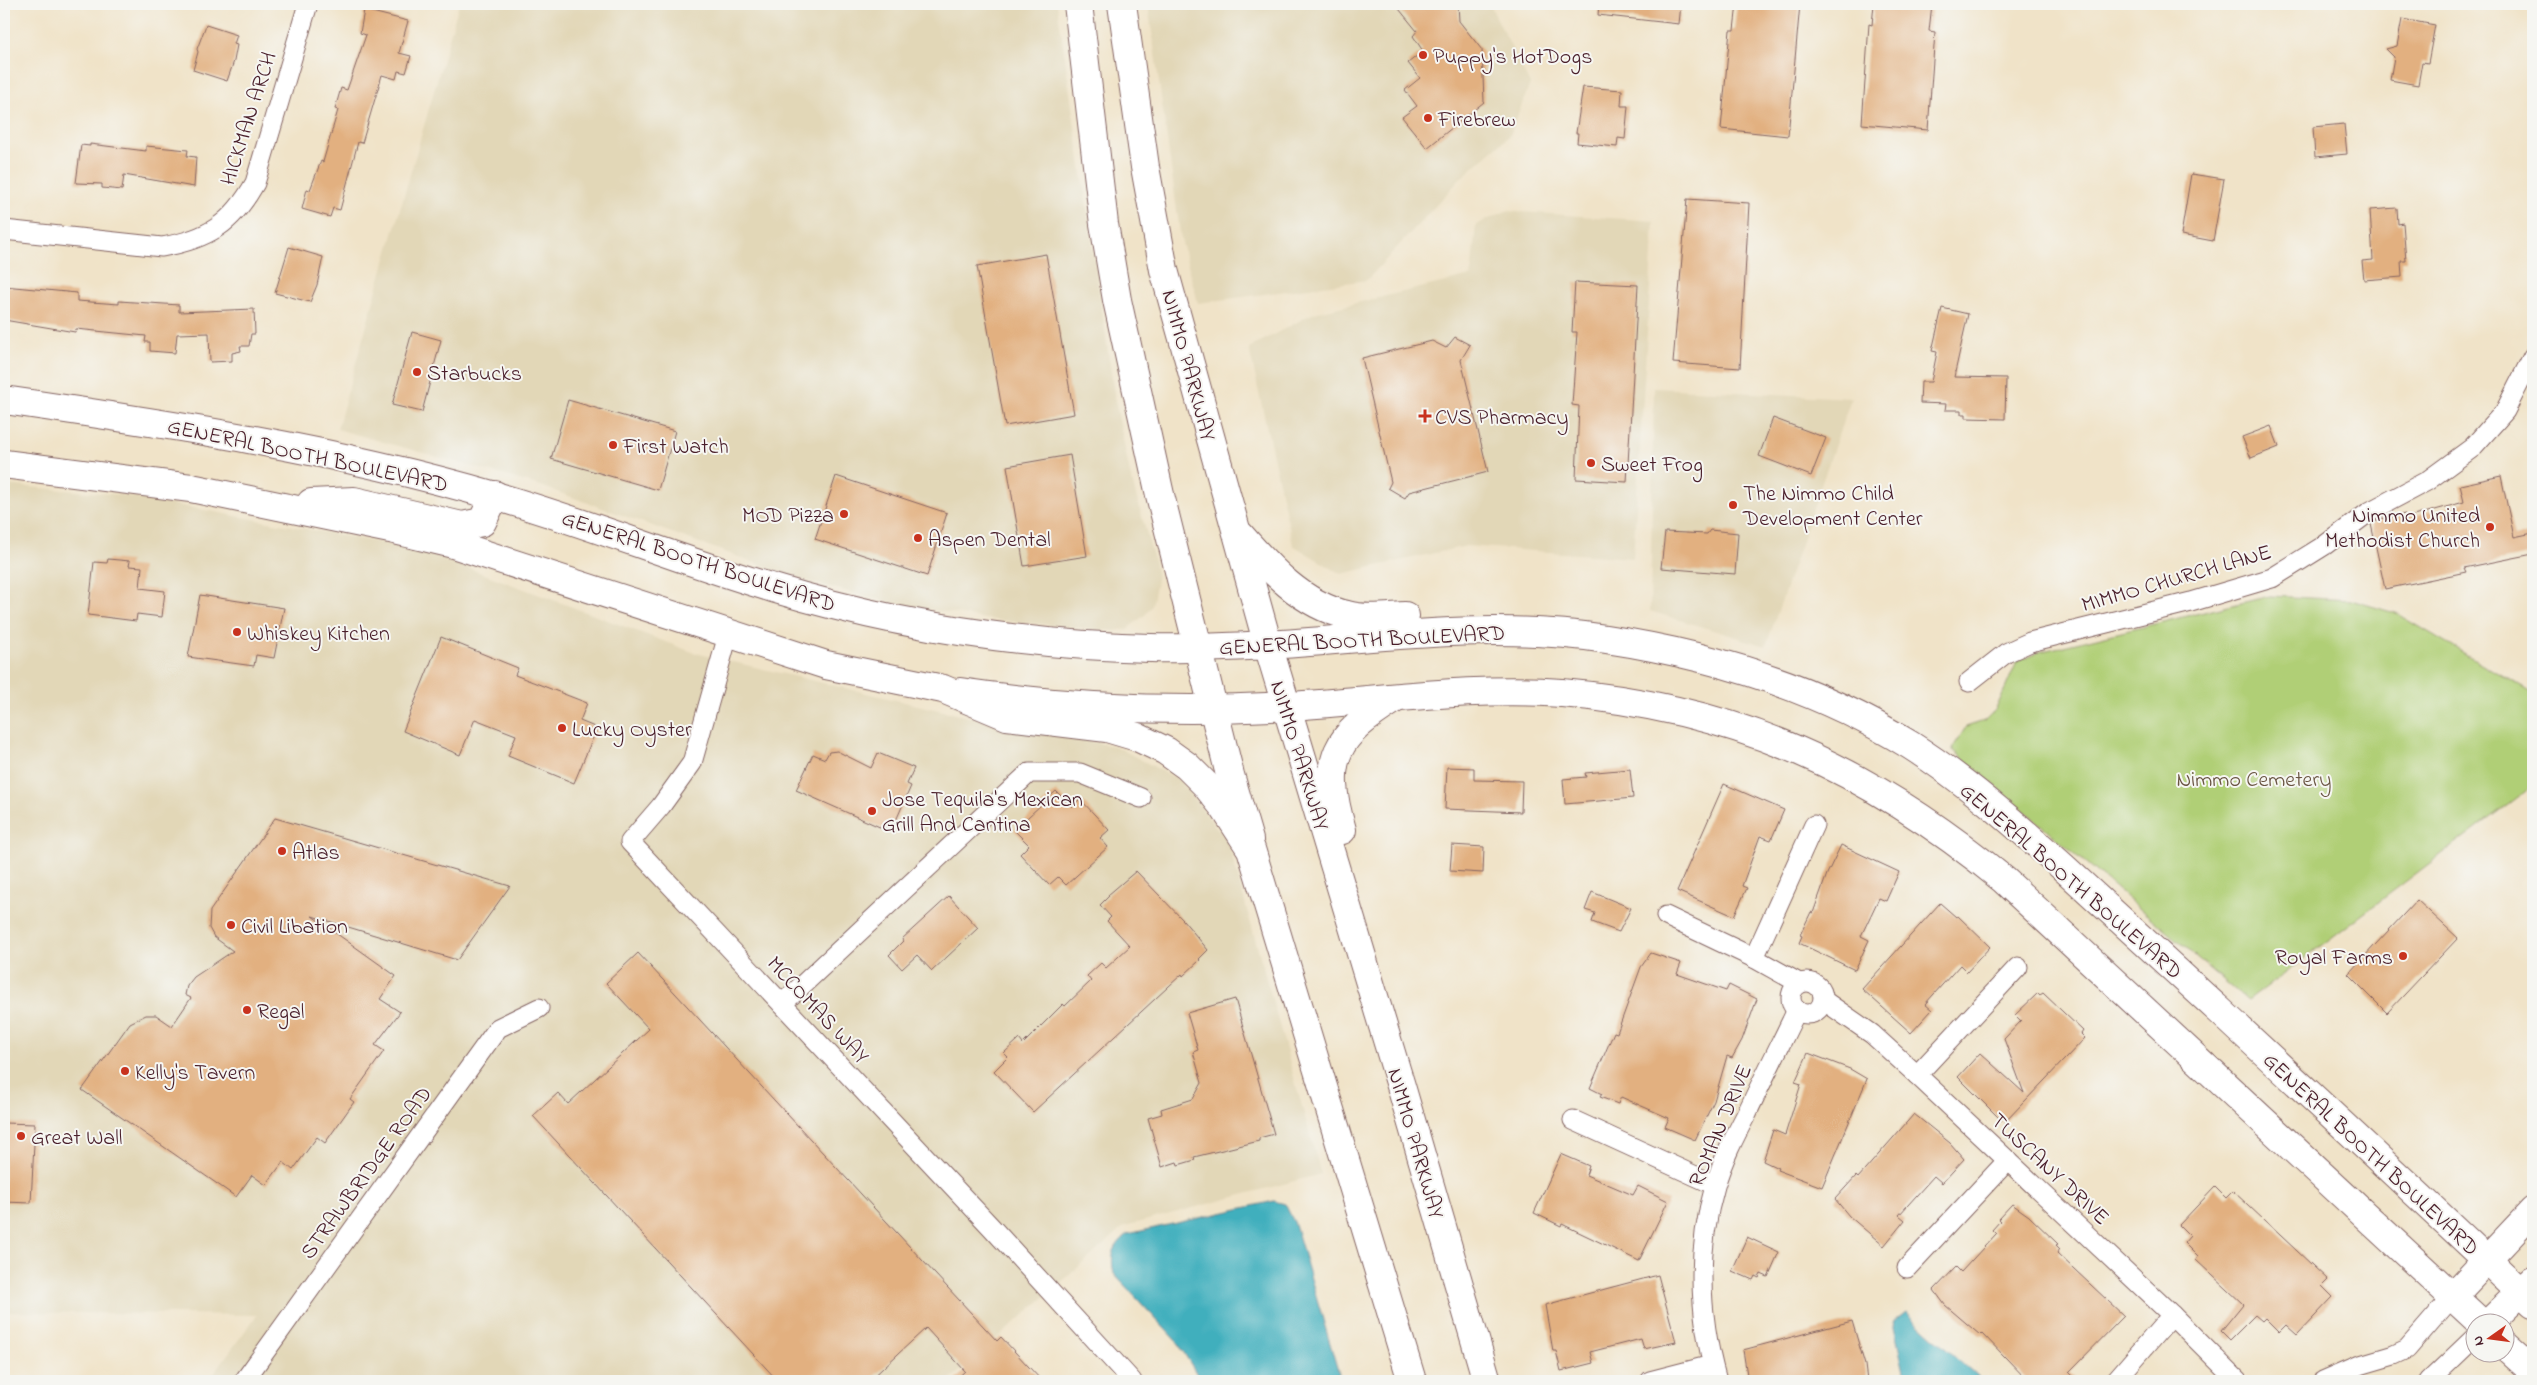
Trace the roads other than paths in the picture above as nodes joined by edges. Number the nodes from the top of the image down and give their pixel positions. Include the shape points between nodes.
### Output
1 (308, 4) edge
2 (1078, 4) edge
3 (1122, 4) edge
4 (4, 230) edge
5 (2533, 356) edge
6 (4, 400) edge
7 (4, 464) edge
8 (495, 496) junction
9 (273, 505) junction
10 (1235, 528) junction
11 (728, 635) junction
12 (1606, 639) junction
13 (1268, 645) junction
14 (1199, 648) junction
15 (1969, 682) dead end
16 (943, 689) junction
17 (1396, 698) junction
18 (1286, 706) junction
19 (1214, 709) junction
20 (1141, 798) dead end
21 (1814, 825) dead end
22 (1251, 849) junction
23 (1666, 916) dead end
24 (1754, 958) junction
25 (2018, 967) dead end
26 (1799, 983) junction
27 (1823, 1000) junction
28 (782, 1004) junction
29 (539, 1008) dead end
30 (1797, 1010) junction
31 (1917, 1075) junction
32 (1401, 1086) junction
33 (1573, 1120) dead end
34 (2008, 1160) junction
35 (1715, 1186) junction
36 (2533, 1212) edge
37 (2488, 1260) junction
38 (1907, 1268) dead end
39 (2529, 1292) edge
40 (2452, 1296) junction
41 (2469, 1312) edge
42 (2503, 1312) edge
43 (2172, 1315) junction
44 (2464, 1348) edge
45 (2514, 1354) edge
46 (2533, 1371) edge
47 (1715, 1373) edge
48 (2123, 1378) edge
49 (244, 1381) edge
50 (1132, 1381) edge
51 (1412, 1381) edge
52 (1487, 1381) edge
53 (1650, 1381) edge
54 (2238, 1381) edge
55 (2323, 1381) edge
56 (2429, 1381) edge

1 - 4 street, HICKMAN ARCH via 255,183 244,204 228,221 187,243 162,247
2 - 14 main road via 1104,224 1117,300 1160,495
3 - 10 main road, NIMMO PARKWAY via 1145,167 1164,270
5 - 15 street, MIMMO CHURCH LANE via 2505,411 2472,448 2427,481 2369,512 2325,545 2272,578 2030,642 2006,653
6 - 8 main road, GENERAL BOOTH BOULEVARD via 266,441
7 - 9 main road, GENERAL BOOTH BOULEVARD via 191,488
8 - 9 main road via 482,522 462,526 354,500
8 - 14 main road, GENERAL BOOTH BOULEVARD via 765,586 886,617 1046,642 1134,648
9 - 11 main road, GENERAL BOOTH BOULEVARD via 453,544
10 - 12 main road via 1294,589 1347,616 1538,614 1561,617
10 - 13 main road, NIMMO PARKWAY
11 - 16 main road, GENERAL BOOTH BOULEVARD via 826,665
11 - 28 street, MCCOMAS WAY via 692,763 630,842
12 - 13 main road, GENERAL BOOTH BOULEVARD via 1553,632 1465,630
12 - 37 main road, GENERAL BOOTH BOULEVARD via 1688,654 1767,677 1869,722 1912,747 1978,794 2044,849
13 - 14 main road, GENERAL BOOTH BOULEVARD
13 - 18 main road, NIMMO PARKWAY
14 - 19 main road
16 - 19 main road, GENERAL BOOTH BOULEVARD via 1107,707
16 - 22 main road via 1007,716 1107,728 1137,737 1166,752 1205,784
17 - 18 main road, GENERAL BOOTH BOULEVARD
17 - 32 main road via 1351,731 1340,746 1332,766 1331,784 1388,986
17 - 40 main road, GENERAL BOOTH BOULEVARD via 1506,691 1561,693 1640,703 1746,729 1881,791 1945,833 2004,880
18 - 19 main road, GENERAL BOOTH BOULEVARD
18 - 32 main road, NIMMO PARKWAY
19 - 22 main road
20 - 28 street via 1080,773 1029,773
21 - 24 street
22 - 51 main road
23 - 24 street
24 - 26 street
25 - 31 street
26 - 27 street via 1814,983 1821,990
26 - 30 street via 1791,996
27 - 30 street via 1816,1012 1806,1014
27 - 31 street, TUSCANY DRIVE via 1872,1034
28 - 50 street, MCCOMAS WAY
29 - 49 street, STRAWBRIDGE ROAD via 498,1028
30 - 35 street, ROMAN DRIVE
31 - 34 street, TUSCANY DRIVE
32 - 52 main road, NIMMO PARKWAY
33 - 35 street
34 - 38 street
34 - 43 street, TUSCANY DRIVE
35 - 47 street, ROMAN DRIVE via 1701,1273 1702,1307
36 - 37 main road
37 - 39 main road, GENERAL BOOTH BOULEVARD
37 - 40 main road
39 - 42 main road
40 - 41 main road, GENERAL BOOTH BOULEVARD
40 - 55 street via 2407,1349
43 - 48 street
43 - 54 street, TUSCANY DRIVE
44 - 56 street
45 - 46 main road
47 - 53 street

